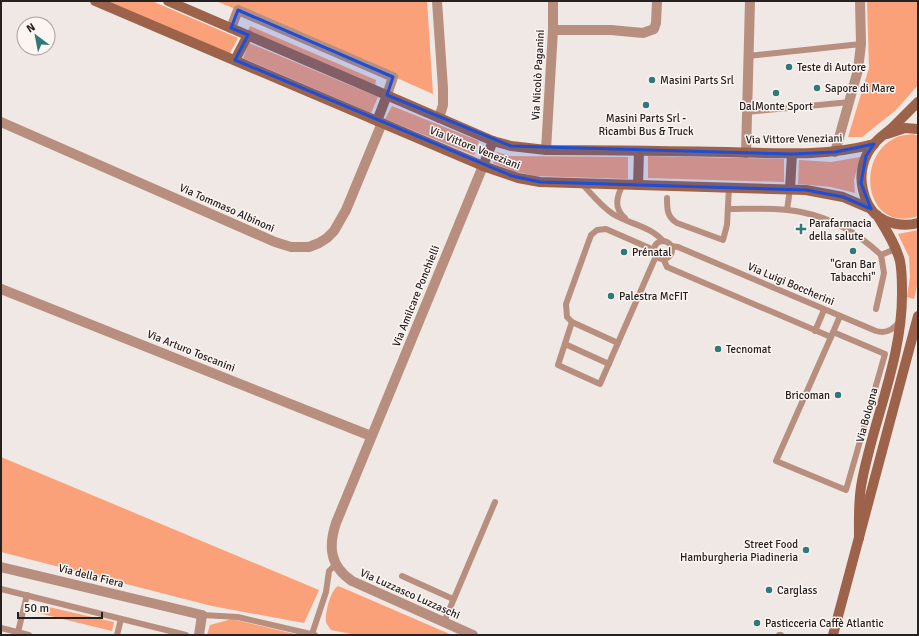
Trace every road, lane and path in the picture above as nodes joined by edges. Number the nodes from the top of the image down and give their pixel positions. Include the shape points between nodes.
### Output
1 (95, 1) edge
2 (168, 1) edge
3 (437, 1) edge
4 (553, 1) edge
5 (657, 1) edge
6 (750, 1) edge
7 (860, 1) edge
8 (231, 28) junction
9 (553, 30) junction
10 (248, 35) junction
11 (861, 44) junction
12 (748, 56) junction
13 (235, 60) junction
14 (387, 95) junction
15 (850, 102) junction
16 (918, 102) edge
17 (747, 112) junction
18 (439, 118) junction
19 (1, 122) edge
20 (379, 122) junction
21 (918, 129) edge
22 (882, 136) junction
23 (493, 141) junction
24 (874, 144) junction
25 (546, 150) junction
26 (639, 151) junction
27 (835, 152) junction
28 (746, 153) junction
29 (792, 154) junction
30 (483, 166) junction
31 (581, 183) junction
32 (623, 184) junction
33 (638, 185) junction
34 (729, 187) junction
35 (790, 189) junction
36 (667, 198) dead end
37 (728, 208) junction
38 (787, 210) junction
39 (874, 212) junction
40 (629, 221) junction
41 (918, 223) edge
42 (663, 241) junction
43 (671, 246) junction
44 (896, 249) junction
45 (655, 253) junction
46 (881, 255) junction
47 (663, 258) junction
48 (1, 289) edge
49 (902, 298) junction
50 (876, 309) dead end
51 (824, 310) junction
52 (840, 316) junction
53 (900, 321) junction
54 (917, 321) edge
55 (572, 322) junction
56 (815, 331) junction
57 (832, 334) junction
58 (618, 343) junction
59 (565, 344) junction
60 (609, 364) junction
61 (371, 436) junction
62 (495, 502) dead end
63 (859, 538) junction
64 (336, 564) junction
65 (1, 567) edge
66 (402, 576) dead end
67 (1, 589) edge
68 (27, 595) junction
69 (453, 599) junction
70 (202, 615) junction
71 (122, 619) junction
72 (444, 622) junction
73 (1, 628) edge
74 (18, 632) junction
75 (29, 635) edge
76 (117, 635) edge
77 (186, 635) edge
78 (199, 635) edge
79 (314, 635) edge
80 (473, 635) edge
81 (833, 635) edge

1 - 13 main road, Via Vittore Veneziani
2 - 8 main road, Via Vittore Veneziani
3 - 18 street via 443,88 443,104
4 - 9 street, Via Nicolò Paganini
5 - 9 street via 656,23 654,29 649,31
6 - 12 street
7 - 11 street
8 - 10 main road, Via Vittore Veneziani
8 - 14 street via 238,10 393,76
9 - 25 street, Via Nicolò Paganini
10 - 13 main road
10 - 14 main road, Via Vittore Veneziani
11 - 12 lane
11 - 15 street
12 - 17 street
13 - 20 main road, Via Vittore Veneziani
14 - 18 main road, Via Vittore Veneziani
14 - 20 main road
15 - 17 lane
15 - 27 street
16 - 22 main road, Via Bologna
17 - 28 street
18 - 23 main road, Via Vittore Veneziani
19 - 20 street, Via Tommaso Albinoni via 275,242 302,247 309,247 327,238 340,222
20 - 30 main road, Via Vittore Veneziani
21 - 22 main road, Via Bologna via 905,128
22 - 24 main road, Via Bologna
23 - 25 main road, Via Vittore Veneziani
23 - 30 main road
24 - 27 main road, Via Vittore Veneziani
24 - 39 main road, Via Bologna via 866,156 861,183 867,203
25 - 26 main road, Via Vittore Veneziani
26 - 28 main road, Via Vittore Veneziani
26 - 33 main road
27 - 29 main road, Via Vittore Veneziani
28 - 29 main road, Via Vittore Veneziani
29 - 35 main road
30 - 31 main road, Via Vittore Veneziani via 533,181
30 - 61 street, Via Amilcare Ponchielli
31 - 32 main road, Via Vittore Veneziani
31 - 40 lane, Via Luigi Boccherini via 608,210
32 - 33 main road, Via Vittore Veneziani
32 - 40 lane via 618,195 618,209
33 - 34 main road, Via Vittore Veneziani
34 - 35 main road, Via Vittore Veneziani
34 - 37 lane
35 - 38 lane
35 - 39 main road, Via Vittore Veneziani via 843,197
36 - 37 lane via 666,209 672,220 723,240
37 - 38 lane
38 - 46 lane via 800,211 830,221 858,236
39 - 41 main road via 890,222 911,225
39 - 44 main road, Via Bologna
40 - 42 lane, Via Luigi Boccherini via 653,232
42 - 43 lane, Via Luigi Boccherini
42 - 45 lane via 656,244
43 - 47 lane via 670,254
43 - 51 lane, Via Luigi Boccherini
44 - 46 lane
44 - 49 main road, Via Bologna via 902,274
45 - 47 lane
45 - 55 lane via 606,229 594,232 566,304 567,317
45 - 58 lane
46 - 50 lane via 884,273
47 - 56 lane via 668,267
48 - 61 street, Via Arturo Toscanini
49 - 53 main road, Via Bologna
49 - 54 main road, Via Bologna via 908,314
51 - 52 lane, Via Luigi Boccherini
51 - 56 lane
52 - 53 lane, Via Luigi Boccherini via 880,333 890,331
52 - 57 lane
53 - 63 main road, Via Bologna via 894,358 862,480 858,514
54 - 63 main road, Via Bologna
55 - 58 lane
55 - 59 lane
56 - 57 lane
57 - 57 lane via 776,461 846,490 885,354
58 - 60 lane
59 - 60 lane
59 - 60 lane via 558,365 600,384
61 - 64 street, Via Luzzasco Luzzaschi via 331,536 331,549
62 - 69 lane
63 - 81 main road, Via Bologna
64 - 72 street, Via Luzzasco Luzzaschi via 342,573 360,585
64 - 79 lane via 329,571
65 - 70 street, Via della Fiera
66 - 69 lane
67 - 68 lane
68 - 71 lane
68 - 74 lane
69 - 72 lane
70 - 78 street
70 - 79 lane via 238,617
71 - 76 lane
71 - 77 lane
72 - 80 street, Via Luzzasco Luzzaschi
73 - 74 lane
74 - 75 lane

